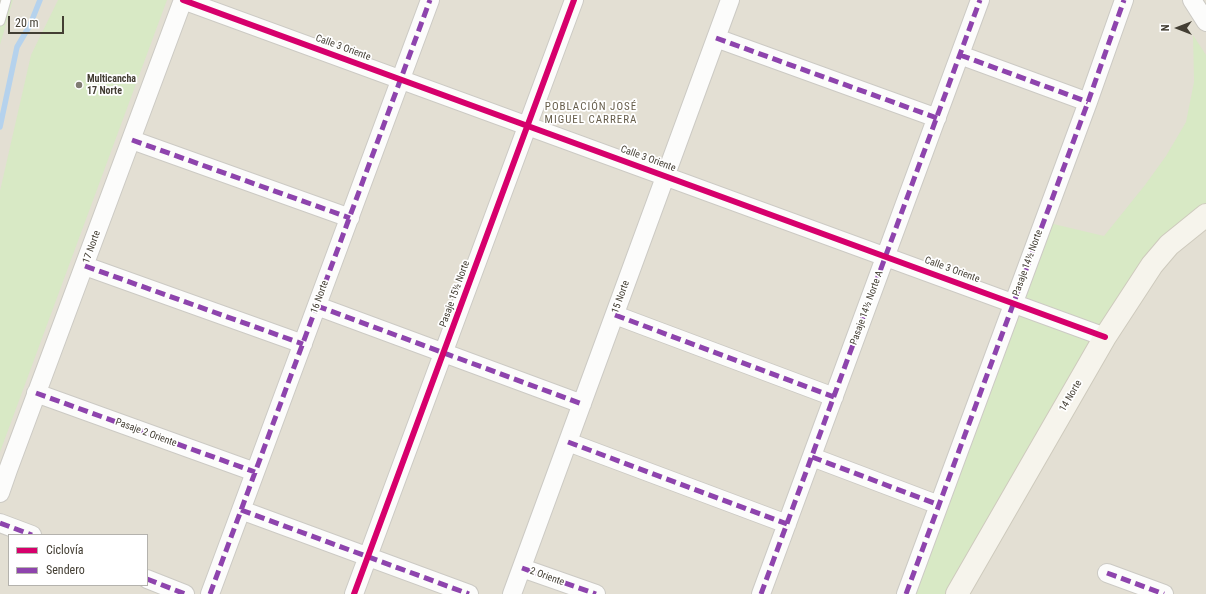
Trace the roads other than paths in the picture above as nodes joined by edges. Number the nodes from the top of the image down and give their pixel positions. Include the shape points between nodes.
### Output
1 (6, 0) edge
2 (183, 0) edge
3 (430, 0) edge
4 (574, 0) edge
5 (730, 0) edge
6 (980, 0) edge
7 (1124, 0) edge
8 (1192, 0) edge
9 (0, 21) edge
10 (1206, 22) edge
11 (716, 38) junction
12 (960, 55) junction
13 (401, 80) junction
14 (1088, 102) junction
15 (937, 118) junction
16 (527, 126) junction
17 (132, 140) junction
18 (666, 176) junction
19 (1206, 215) edge
20 (350, 218) junction
21 (886, 257) junction
22 (85, 266) junction
23 (1013, 304) junction
24 (317, 306) junction
25 (615, 315) junction
26 (1105, 337) junction
27 (303, 344) junction
28 (443, 353) junction
29 (36, 393) junction
30 (834, 397) junction
31 (582, 404) junction
32 (568, 442) junction
33 (812, 458) junction
34 (255, 472) junction
35 (0, 493) edge
36 (939, 505) junction
37 (241, 510) junction
38 (0, 523) edge
39 (787, 524) junction
40 (29, 534) edge
41 (368, 557) junction
42 (522, 568) junction
43 (1107, 573) dead end
44 (148, 579) edge
45 (185, 594) edge
46 (210, 594) edge
47 (354, 594) edge
48 (469, 594) edge
49 (512, 594) edge
50 (596, 594) edge
51 (761, 594) edge
52 (906, 594) edge
53 (957, 594) edge
54 (1164, 594) edge

1 - 9 lane
2 - 13 street, Calle 3 Oriente
2 - 17 street, 17 Norte
3 - 13 street, 16 Norte
4 - 16 street, Pasaje 15½ Norte
5 - 11 street, 15 Norte
6 - 12 street, Pasaje 14½ Norte A
7 - 14 street, Pasaje 14½ Norte
8 - 10 street
11 - 15 street
11 - 18 street, 15 Norte
12 - 14 street
12 - 15 street, Pasaje 14½ Norte A
13 - 16 street, Calle 3 Oriente
13 - 20 street, 16 Norte
14 - 23 street, Pasaje 14½ Norte
15 - 21 street, Pasaje 14½ Norte A
16 - 18 street, Calle 3 Oriente
16 - 28 street, Pasaje 15½ Norte
17 - 20 street
17 - 22 street, 17 Norte
18 - 21 street, Calle 3 Oriente
18 - 25 street, 15 Norte
19 - 26 street, 14 Norte via 1169,245 1152,264
20 - 24 street, 16 Norte
21 - 23 street, Calle 3 Oriente
21 - 30 street, Pasaje 14½ Norte A
22 - 27 street
22 - 29 street, 17 Norte
23 - 26 street, Calle 3 Oriente
23 - 36 street, Pasaje 14½ Norte
24 - 27 street, 16 Norte
24 - 28 street
25 - 30 street
25 - 31 street, 15 Norte
26 - 53 street, 14 Norte
27 - 34 street, 16 Norte
28 - 31 street
28 - 41 street, Pasaje 15½ Norte
29 - 34 street, Pasaje 2 Oriente
29 - 35 street, 17 Norte
30 - 33 street, Pasaje 14½ Norte A
31 - 32 street, 15 Norte
32 - 39 street
32 - 42 street, 15 Norte
33 - 36 street
33 - 39 street, Pasaje 14½ Norte A
34 - 37 street, 16 Norte
36 - 52 street, Pasaje 14½ Norte
37 - 41 street
37 - 46 street, 16 Norte
38 - 40 street
39 - 51 street, Pasaje 14½ Norte A
41 - 47 street, Pasaje 15½ Norte
41 - 48 street
42 - 49 street, 15 Norte
42 - 50 street, 2 Oriente
43 - 54 street
44 - 45 street

